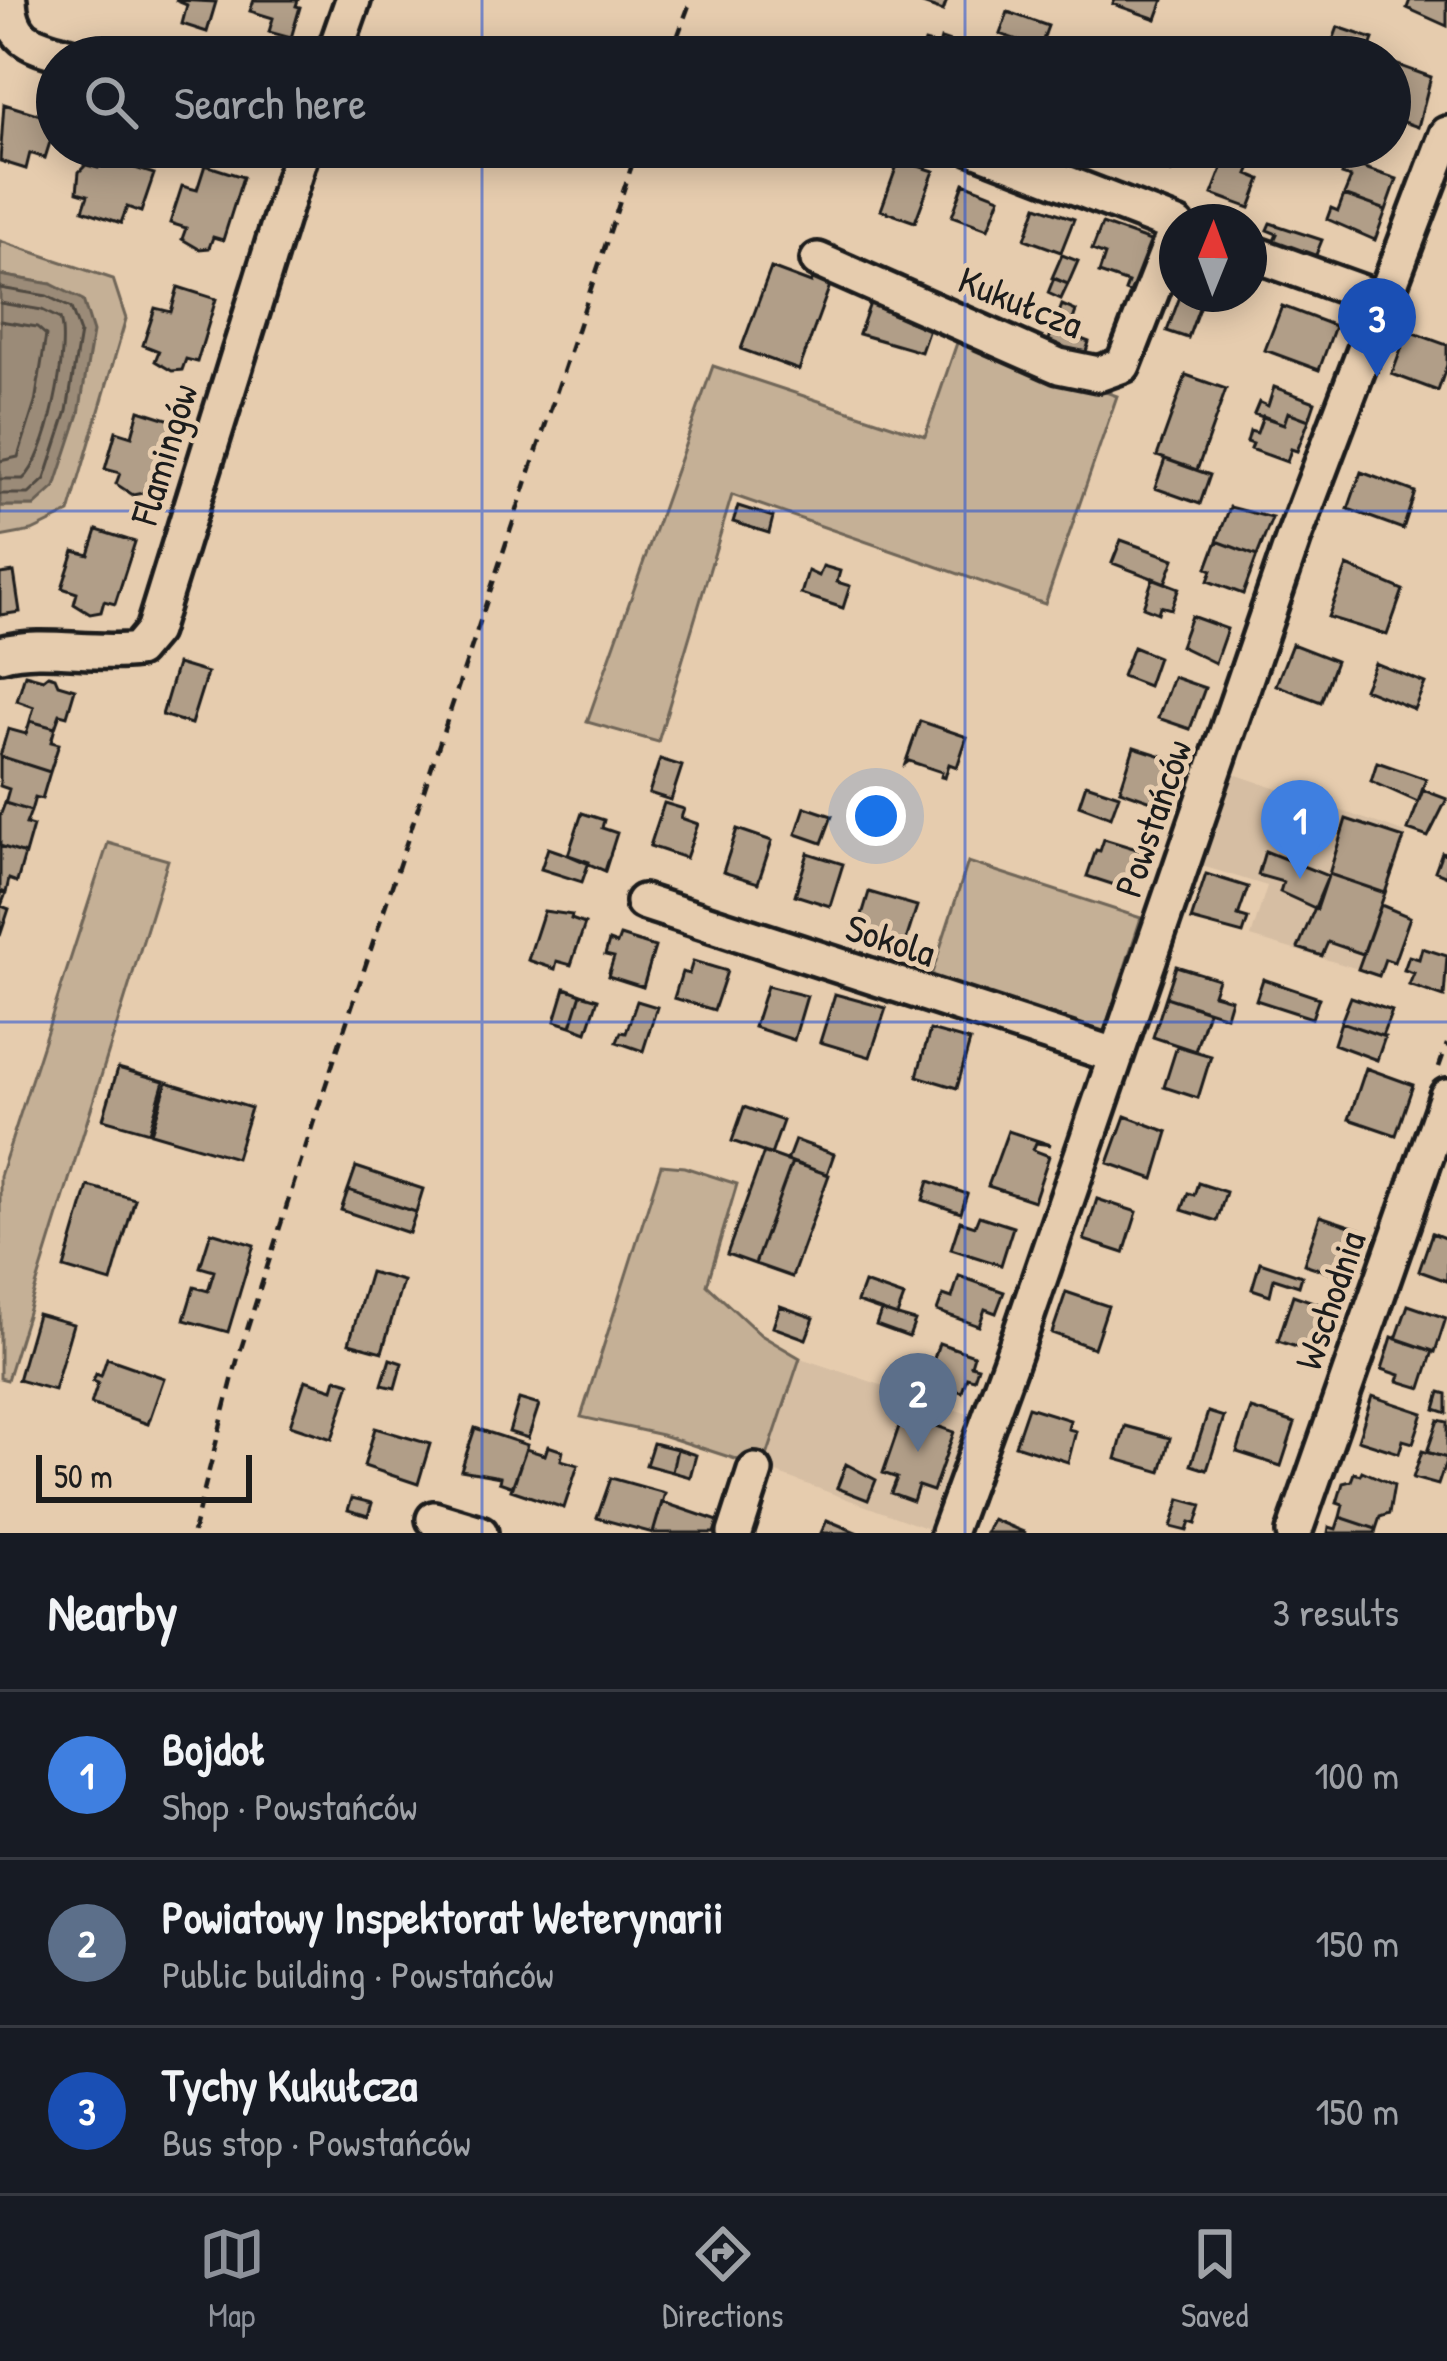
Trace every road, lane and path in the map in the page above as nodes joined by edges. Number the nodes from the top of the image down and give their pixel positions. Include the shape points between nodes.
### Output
1 (9, 0) edge
2 (352, 0) edge
3 (691, 0) edge
4 (340, 36) edge
5 (678, 36) edge
6 (36, 45) edge
7 (1447, 134) edge
8 (297, 168) edge
9 (631, 168) edge
10 (1026, 168) edge
11 (1159, 219) edge
12 (1267, 258) edge
13 (818, 260) dead end
14 (1159, 273) edge
15 (1385, 301) junction
16 (0, 654) edge
17 (643, 902) dead end
18 (1114, 1055) junction
19 (1447, 1096) edge
20 (755, 1471) dead end
21 (434, 1519) dead end
22 (193, 1533) edge
23 (480, 1533) edge
24 (735, 1533) edge
25 (948, 1533) edge
26 (1294, 1533) edge

1 - 6 street via 10,22
2 - 4 street
3 - 5 path
7 - 15 street, Powstańców
8 - 16 street, Flamingów via 153,632 137,650 110,654
9 - 22 path via 320,1102 237,1361
10 - 11 street, Kukułcza
12 - 15 street
13 - 14 street, Kukułcza via 1059,366 1098,374 1124,365
15 - 18 street, Powstańców
17 - 18 street, Sokola
18 - 25 street, Powstańców
19 - 26 street, Wschodnia
20 - 24 street
21 - 23 street

